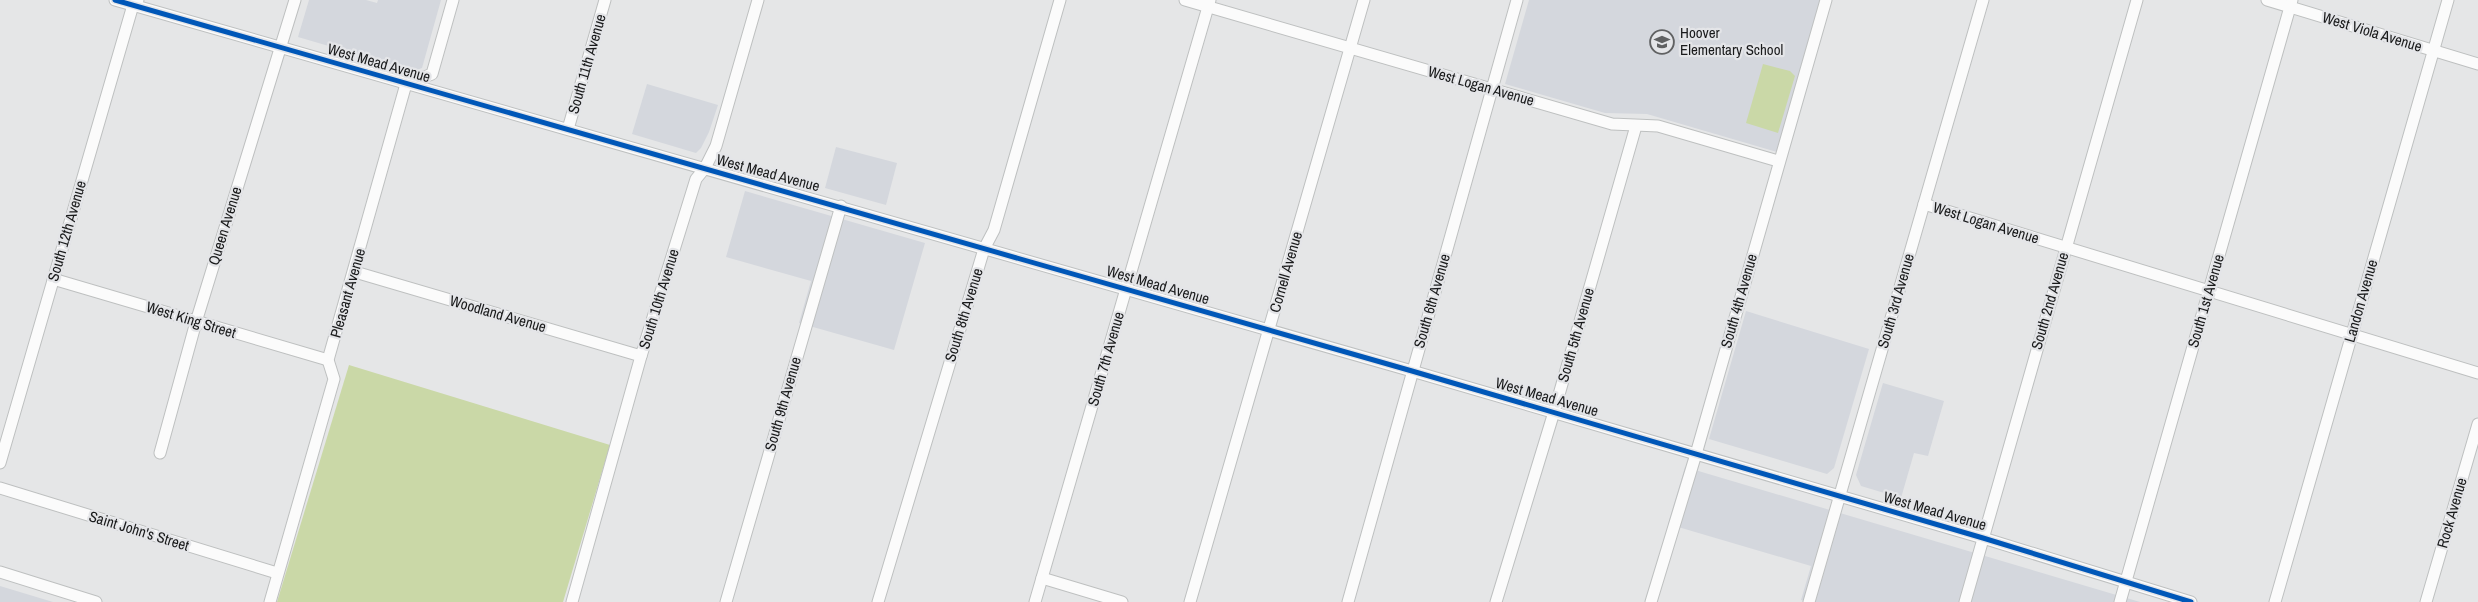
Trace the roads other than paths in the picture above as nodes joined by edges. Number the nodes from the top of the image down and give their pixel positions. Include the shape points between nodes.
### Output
1 (115, 0) edge
2 (295, 0) edge
3 (453, 0) edge
4 (606, 0) edge
5 (758, 0) edge
6 (1060, 0) edge
7 (1185, 0) edge
8 (1364, 0) edge
9 (1517, 0) edge
10 (1826, 0) edge
11 (1983, 0) edge
12 (2137, 0) edge
13 (2267, 0) edge
14 (2448, 0) edge
15 (135, 3) edge
16 (2291, 3) edge
17 (1209, 4) edge
18 (280, 47) junction
19 (1350, 47) junction
20 (2434, 50) junction
21 (2478, 64) edge
22 (406, 84) junction
23 (1491, 89) junction
24 (1636, 126) junction
25 (568, 129) junction
26 (1778, 161) junction
27 (705, 168) junction
28 (1924, 204) junction
29 (841, 206) junction
30 (2065, 247) junction
31 (984, 249) junction
32 (355, 272) junction
33 (53, 279) junction
34 (1126, 289) junction
35 (2209, 291) junction
36 (196, 322) junction
37 (1269, 331) junction
38 (2351, 335) junction
39 (642, 356) junction
40 (328, 360) junction
41 (1412, 371) junction
42 (2478, 373) edge
43 (1554, 412) junction
44 (2478, 424) edge
45 (160, 454) dead end
46 (1696, 454) junction
47 (0, 463) edge
48 (0, 488) edge
49 (1840, 496) junction
50 (1983, 538) junction
51 (0, 572) edge
52 (277, 573) junction
53 (1042, 578) junction
54 (2125, 583) junction
55 (96, 602) edge
56 (270, 602) edge
57 (572, 602) edge
58 (726, 602) edge
59 (878, 602) edge
60 (1035, 602) edge
61 (1122, 602) edge
62 (1190, 602) edge
63 (1348, 602) edge
64 (1496, 602) edge
65 (1651, 602) edge
66 (1809, 602) edge
67 (1964, 602) edge
68 (2120, 602) edge
69 (2191, 602) edge
70 (2274, 602) edge
71 (2426, 602) edge

1 - 15 street, West Mead Avenue
2 - 18 street, Queen Avenue
3 - 22 street via 432,74
4 - 25 street, South 11th Avenue
5 - 27 street, South 10th Avenue via 716,146
6 - 31 street, South 8th Avenue via 994,230
7 - 17 street, West Logan Avenue
8 - 19 street, Cornell Avenue
9 - 23 street, South 6th Avenue
10 - 26 street, South 4th Avenue
11 - 28 street, South 3rd Avenue
12 - 30 street, South 2nd Avenue
13 - 16 street, West Viola Avenue
14 - 20 street, Landon Avenue
15 - 18 street, West Mead Avenue
15 - 33 street, South 12th Avenue
16 - 20 street, West Viola Avenue
16 - 35 street, South 1st Avenue
17 - 19 street, West Logan Avenue
17 - 34 street, South 7th Avenue
18 - 22 street, West Mead Avenue
18 - 36 street, Queen Avenue
19 - 23 street, West Logan Avenue
19 - 37 street, Cornell Avenue
20 - 21 street, West Viola Avenue
20 - 38 street, Landon Avenue
22 - 25 street, West Mead Avenue
22 - 32 street, Pleasant Avenue
23 - 24 street, West Logan Avenue via 1612,124
23 - 41 street, South 6th Avenue
24 - 26 street, West Logan Avenue via 1658,126
24 - 43 street, South 5th Avenue
25 - 27 street, West Mead Avenue
26 - 46 street, South 4th Avenue
27 - 29 street, West Mead Avenue
27 - 39 street, South 10th Avenue via 696,179
28 - 30 street, West Logan Avenue
28 - 49 street, South 3rd Avenue
29 - 31 street, West Mead Avenue
29 - 58 street, South 9th Avenue
30 - 35 street, West Logan Avenue
30 - 50 street, South 2nd Avenue
31 - 34 street, West Mead Avenue
31 - 59 street, South 8th Avenue
32 - 39 street, Woodland Avenue
32 - 40 street, Pleasant Avenue
33 - 36 street, West King Street
33 - 47 street, South 12th Avenue
34 - 37 street, West Mead Avenue
34 - 53 street, South 7th Avenue
35 - 38 street, West Logan Avenue
35 - 54 street, South 1st Avenue
36 - 40 street, West King Street
36 - 45 street, Queen Avenue
37 - 41 street, West Mead Avenue
37 - 62 street, Cornell Avenue
38 - 42 street, West Logan Avenue
38 - 70 street, Landon Avenue
39 - 57 street, South 10th Avenue
40 - 52 street, Pleasant Avenue via 334,379
41 - 43 street, West Mead Avenue
41 - 63 street, South 6th Avenue
43 - 46 street, West Mead Avenue
43 - 64 street, South 5th Avenue
44 - 71 street, Rock Avenue
46 - 49 street, West Mead Avenue
46 - 65 street, South 4th Avenue
48 - 52 street, Saint John's Street
49 - 50 street, West Mead Avenue
49 - 66 street, South 3rd Avenue
50 - 54 street, West Mead Avenue
50 - 67 street, South 2nd Avenue
51 - 55 street
52 - 56 street, Pleasant Avenue
53 - 60 street, South 7th Avenue
53 - 61 street
54 - 68 street, South 1st Avenue
54 - 69 street, West Mead Avenue

